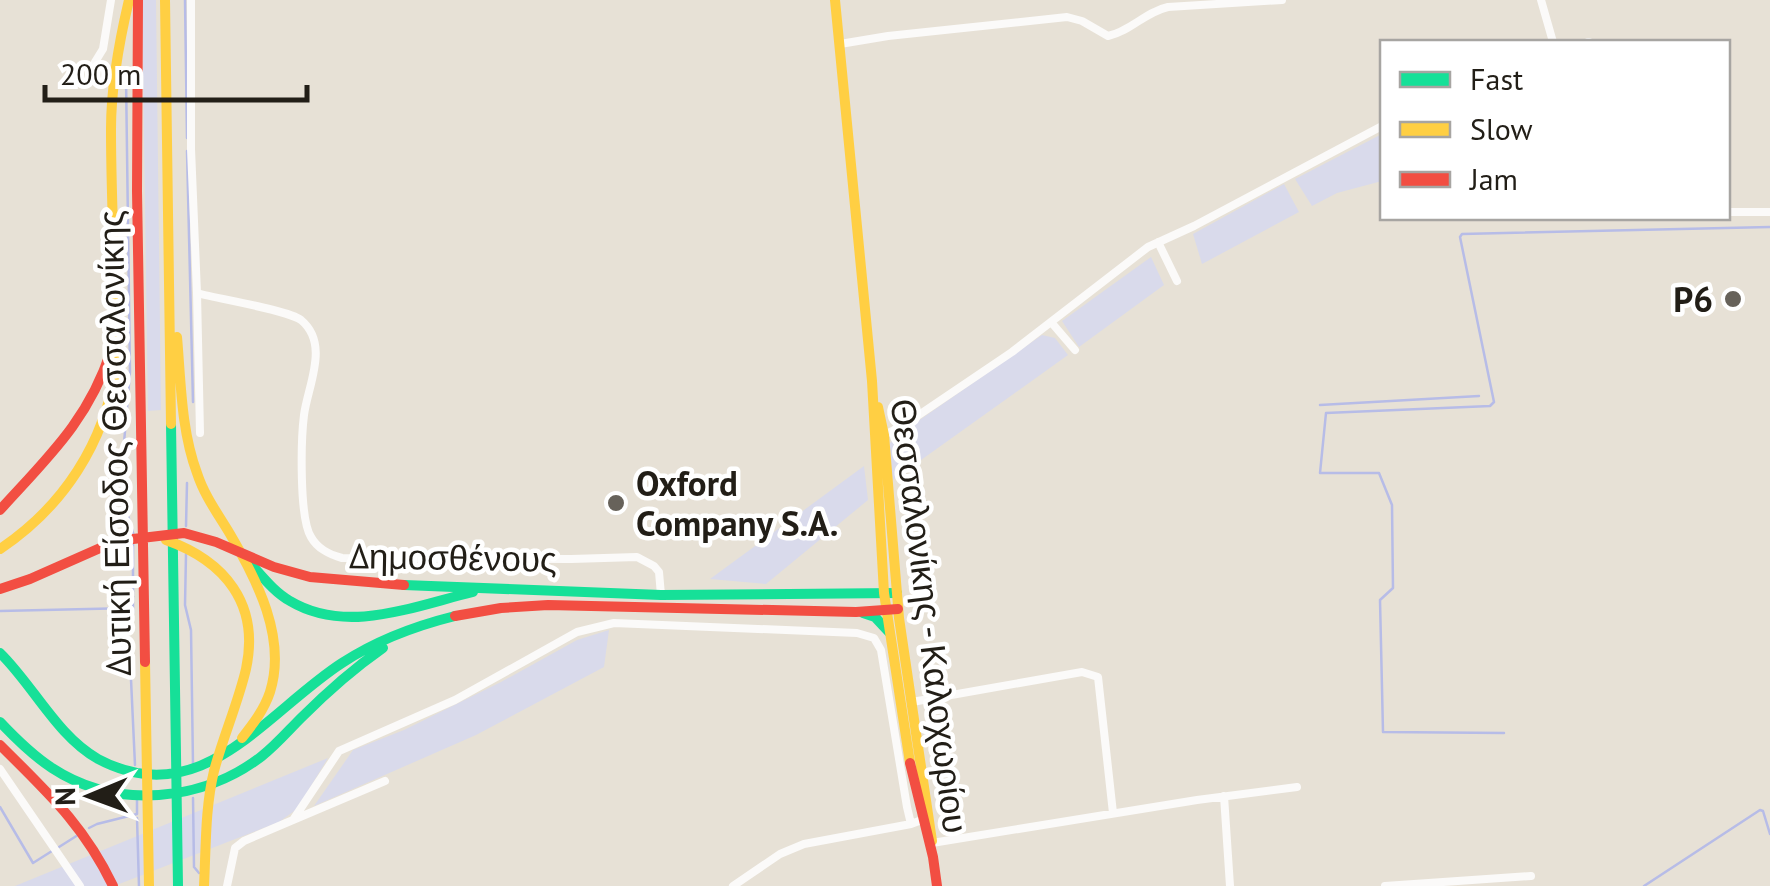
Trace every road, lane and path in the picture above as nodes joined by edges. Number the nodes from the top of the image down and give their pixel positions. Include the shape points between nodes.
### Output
1 (111, 0) edge
2 (128, 0) edge
3 (138, 0) edge
4 (165, 0) edge
5 (192, 0) edge
6 (836, 0) edge
7 (1282, 0) edge
8 (1541, 0) edge
9 (1552, 40) edge
10 (840, 44) junction
11 (95, 62) dead end
12 (1380, 127) edge
13 (1730, 212) edge
14 (1770, 212) edge
15 (1158, 242) junction
16 (168, 255) junction
17 (1177, 281) dead end
18 (197, 293) junction
19 (116, 321) junction
20 (1051, 322) junction
21 (1075, 350) dead end
22 (872, 381) junction
23 (200, 433) dead end
24 (884, 440) junction
25 (0, 510) edge
26 (148, 538) junction
27 (0, 549) edge
28 (242, 555) junction
29 (506, 588) junction
30 (0, 589) edge
31 (891, 593) junction
32 (661, 595) junction
33 (892, 609) junction
34 (856, 612) junction
35 (406, 632) junction
36 (889, 632) junction
37 (857, 634) junction
38 (0, 653) edge
39 (912, 702) junction
40 (0, 722) edge
41 (0, 744) edge
42 (226, 754) junction
43 (0, 769) edge
44 (385, 781) dead end
45 (1298, 787) dead end
46 (1224, 796) junction
47 (1113, 814) junction
48 (293, 820) junction
49 (921, 820) junction
50 (932, 843) junction
51 (932, 857) junction
52 (1531, 876) dead end
53 (80, 886) edge
54 (113, 886) edge
55 (149, 886) edge
56 (178, 886) edge
57 (204, 886) edge
58 (227, 886) edge
59 (733, 886) edge
60 (937, 886) edge
61 (1230, 886) edge
62 (1386, 886) edge

1 - 11 street
2 - 19 main road via 112,93
3 - 55 main road, Δυτική Είσοδος Θεσσαλονίκης
4 - 16 main road, Δυτική Είσοδος Θεσσαλονίκης
5 - 18 street
6 - 10 main road, Θεσσαλονίκης - Καλοχωρίου
7 - 10 street via 1168,7 1108,36 1067,17
8 - 9 street
10 - 22 main road, Θεσσαλονίκης - Καλοχωρίου
12 - 15 street
13 - 14 street
15 - 17 street
15 - 20 street
16 - 28 main road via 191,455
16 - 56 main road, Δυτική Είσοδος Θεσσαλονίκης
18 - 23 street
18 - 32 street, Δημοσθένους via 288,314 304,323 315,342 304,418 304,515 312,539 332,556 637,557 659,572
19 - 25 main road via 102,380 78,424
19 - 27 main road via 113,382 86,459 47,512
20 - 21 street
20 - 24 street
22 - 24 main road, Θεσσαλονίκης - Καλοχωρίου
22 - 31 main road, Θεσσαλονίκης - Καλοχωρίου
24 - 31 main road, Θεσσαλονίκης - Καλοχωρίου
26 - 29 main road via 184,533 310,577
26 - 30 main road via 101,546
26 - 57 main road via 209,558 226,574 246,619 246,668 212,786
28 - 29 main road via 290,601 339,618 380,616
28 - 42 main road via 272,626 276,665 264,706
29 - 32 main road
31 - 32 main road
31 - 33 main road, Θεσσαλονίκης - Καλοχωρίου
33 - 34 main road
33 - 36 main road, Θεσσαλονίκης - Καλοχωρίου
33 - 39 main road, Θεσσαλονίκης - Καλοχωρίου
34 - 35 main road via 502,606
34 - 36 main road via 875,617
34 - 37 street
35 - 40 main road via 354,667 258,759 198,790 167,796 103,790 64,776
35 - 42 main road via 349,658
36 - 49 main road, Θεσσαλονίκης - Καλοχωρίου
37 - 48 street via 614,623 576,632 455,700 339,750
37 - 49 street via 874,638 881,650 894,742
38 - 42 main road via 70,736 114,766 171,774
39 - 47 street via 1082,672 1098,677
39 - 49 main road, Θεσσαλονίκης - Καλοχωρίου
41 - 54 main road via 83,830
43 - 53 street
44 - 48 street
45 - 46 street
46 - 47 street
46 - 61 street
47 - 50 street
48 - 58 street via 238,845
49 - 50 main road, Θεσσαλονίκης - Καλοχωρίου
49 - 51 main road
49 - 59 street via 804,844
50 - 51 main road, Θεσσαλονίκης - Καλοχωρίου
51 - 60 main road
52 - 62 street

